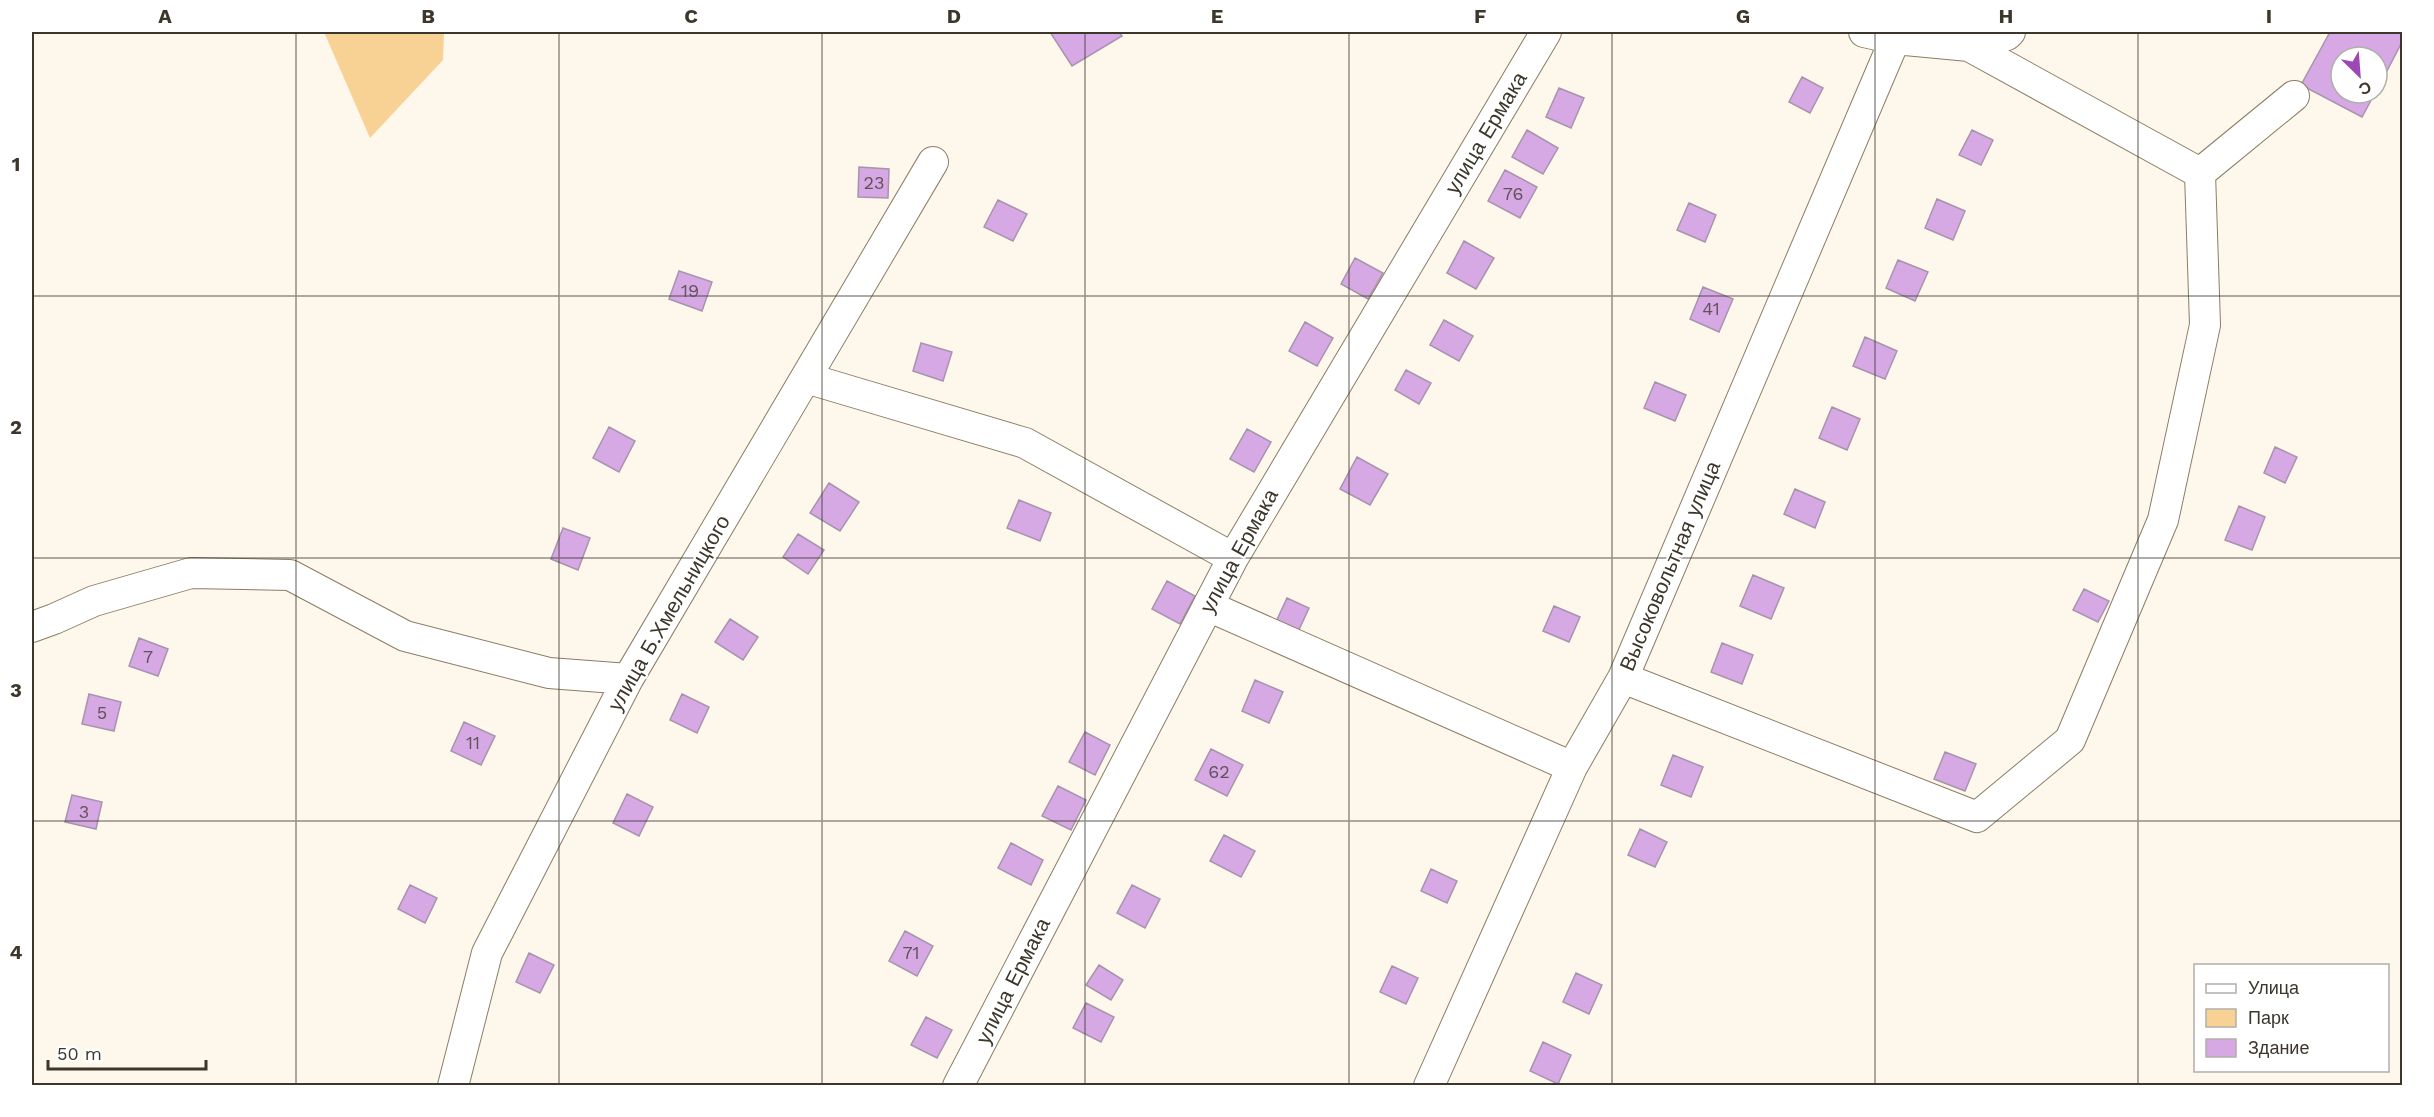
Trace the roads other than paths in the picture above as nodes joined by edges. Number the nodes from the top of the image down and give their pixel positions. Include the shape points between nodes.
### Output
1 (1546, 32) edge
2 (1864, 32) edge
3 (2010, 32) edge
4 (1895, 39) junction
5 (1969, 46) junction
6 (2294, 96) dead end
7 (933, 162) dead end
8 (2200, 173) junction
9 (806, 378) junction
10 (1233, 558) junction
11 (1208, 606) junction
12 (32, 627) edge
13 (1623, 678) junction
14 (628, 679) junction
15 (1572, 767) junction
16 (453, 1086) edge
17 (958, 1086) edge
18 (1429, 1086) edge

1 - 10 street, улица Ермака
2 - 4 street
3 - 5 street
4 - 5 street
4 - 13 street, Высоковольтная улица
5 - 8 street
6 - 8 street
7 - 9 street, улица Б.Хмельницкого
8 - 13 street via 2205,324 2163,520 2070,740 1977,817
9 - 10 street via 1025,443
9 - 14 street, улица Б.Хмельницкого
10 - 11 street, улица Ермака
11 - 15 street
11 - 17 street, улица Ермака
12 - 14 street via 94,601 191,573 290,575 405,636 549,674
13 - 15 street, Высоковольтная улица
14 - 16 street, улица Б.Хмельницкого via 487,953
15 - 18 street, Высоковольтная улица

